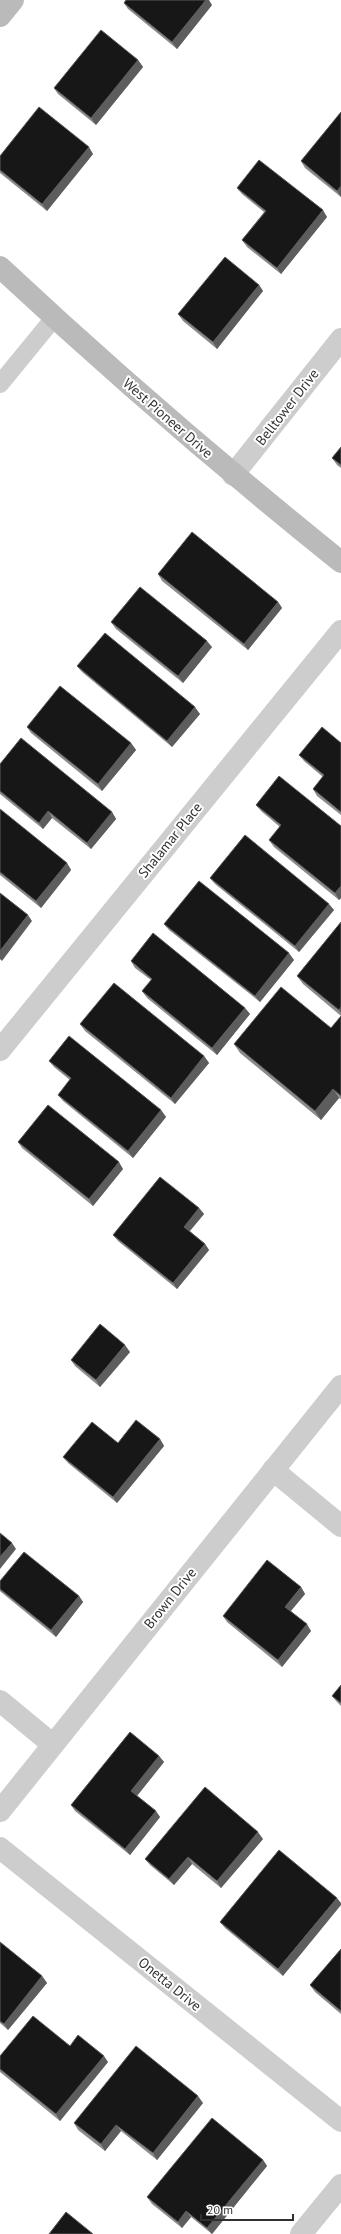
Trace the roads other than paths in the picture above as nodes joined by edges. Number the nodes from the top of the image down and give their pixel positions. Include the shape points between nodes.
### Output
1 (13, 0) edge
2 (0, 16) edge
3 (0, 267) edge
4 (54, 318) junction
5 (341, 339) edge
6 (0, 384) edge
7 (233, 475) junction
8 (341, 562) edge
9 (341, 631) edge
10 (0, 1050) edge
11 (341, 1386) edge
12 (273, 1470) junction
13 (341, 1526) edge
14 (0, 1701) edge
15 (52, 1744) junction
16 (0, 1810) edge
17 (0, 1848) edge
18 (341, 2121) edge
19 (341, 2185) edge
20 (301, 2234) edge

1 - 2 main road
3 - 4 main road, West Pioneer Drive
4 - 6 lane
4 - 7 main road, West Pioneer Drive
5 - 7 street, Belltower Drive
7 - 8 main road, West Pioneer Drive
9 - 10 street, Shalamar Place
11 - 12 street, Brown Drive
12 - 13 street
12 - 15 street, Brown Drive
14 - 15 street
15 - 16 street, Brown Drive
17 - 18 street, Onetta Drive
19 - 20 street

